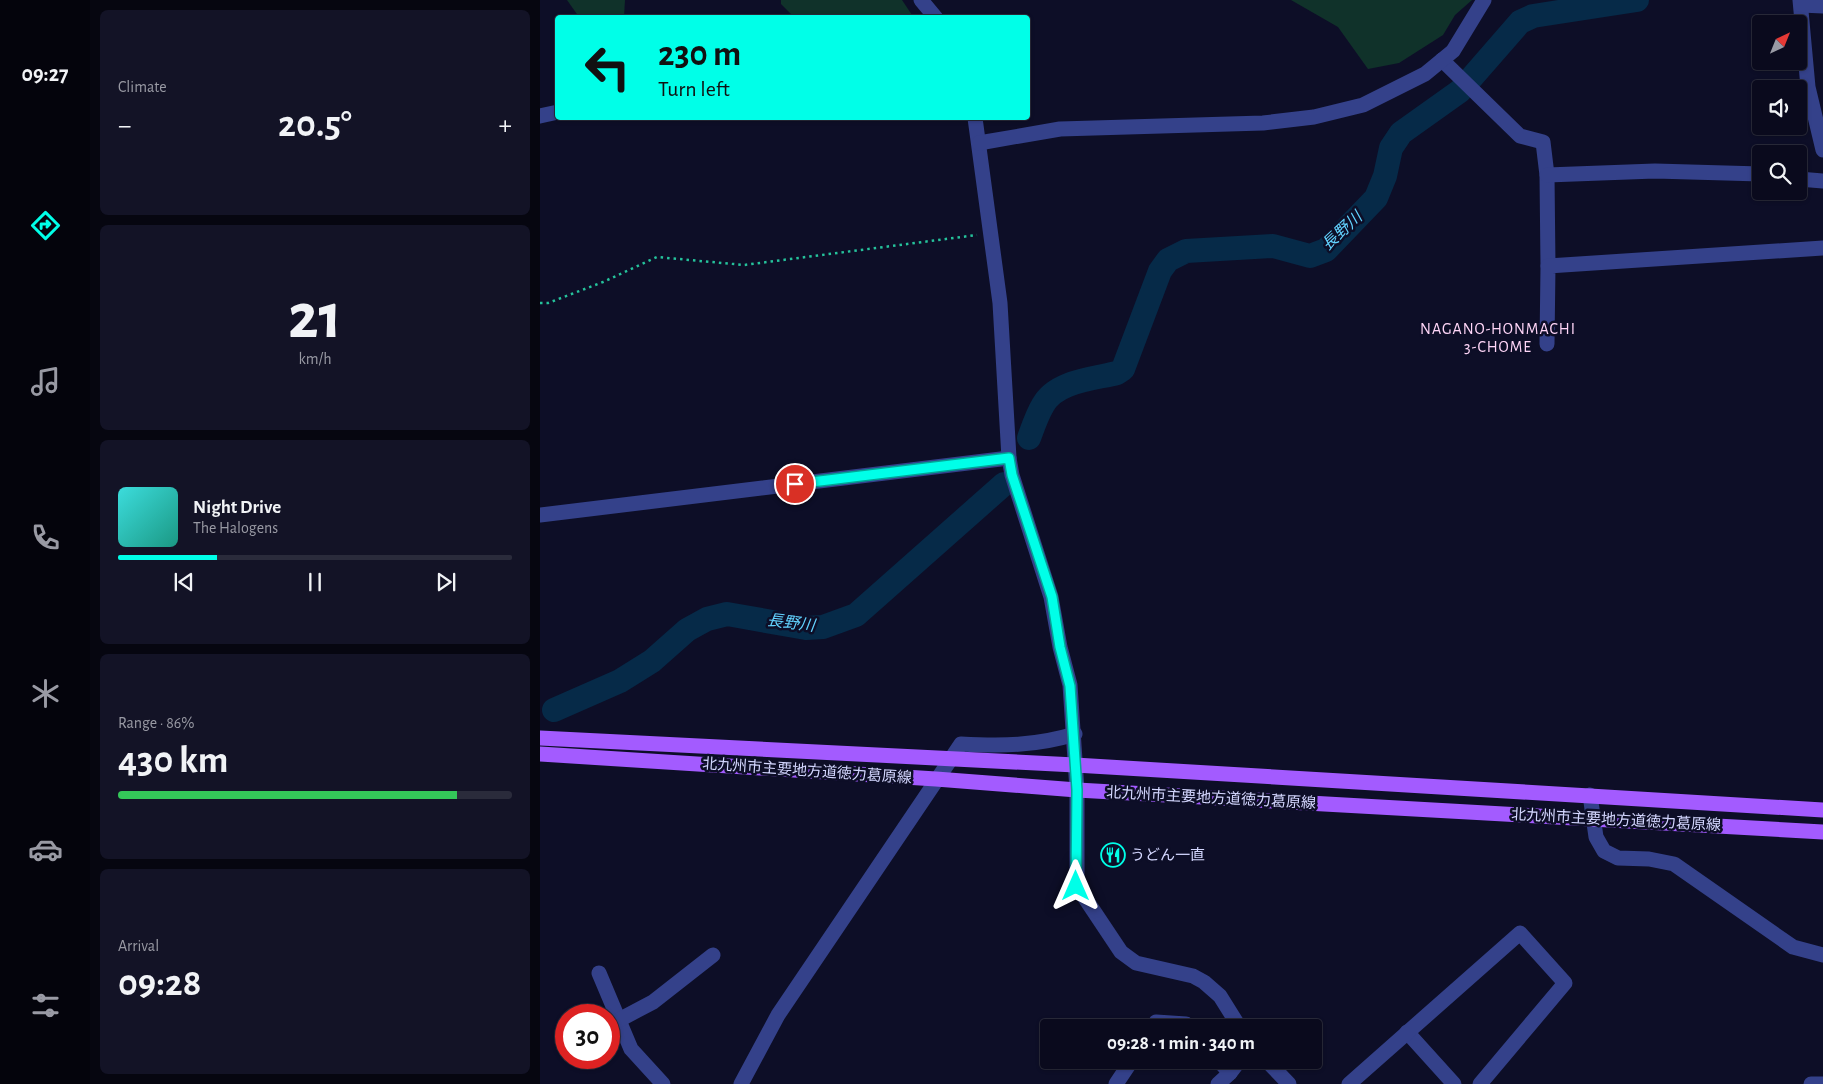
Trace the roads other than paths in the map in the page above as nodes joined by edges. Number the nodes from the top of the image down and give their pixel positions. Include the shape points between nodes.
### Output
1 (921, 0) edge
2 (1484, 0) edge
3 (1801, 2) edge
4 (1823, 6) edge
5 (934, 15) edge
6 (1442, 60) junction
7 (555, 113) edge
8 (540, 116) edge
9 (975, 120) edge
10 (979, 143) junction
11 (1823, 150) edge
12 (1752, 174) edge
13 (1547, 175) junction
14 (1807, 180) edge
15 (1823, 182) edge
16 (1823, 248) edge
17 (1548, 266) junction
18 (1548, 344) dead end
19 (1009, 458) junction
20 (540, 515) edge
21 (1075, 734) junction
22 (540, 738) edge
23 (540, 754) edge
24 (950, 758) junction
25 (1076, 765) junction
26 (936, 779) junction
27 (1077, 790) junction
28 (1590, 794) junction
29 (1823, 810) edge
30 (1594, 818) junction
31 (1823, 832) edge
32 (1823, 955) edge
33 (713, 956) dead end
34 (599, 973) dead end
35 (612, 1004) edge
36 (620, 1019) edge
37 (1234, 1019) edge
38 (620, 1023) edge
39 (1407, 1032) junction
40 (1126, 1069) edge
41 (1226, 1069) edge
42 (1234, 1069) edge
43 (1275, 1069) edge
44 (1230, 1074) junction
45 (663, 1084) edge
46 (741, 1084) edge
47 (1116, 1084) edge
48 (1218, 1084) edge
49 (1289, 1084) edge
50 (1348, 1084) edge
51 (1454, 1084) edge
52 (1480, 1084) edge
53 (1811, 1084) edge
54 (1823, 1084) edge

1 - 5 street
2 - 6 street via 1453,51
3 - 4 street
3 - 11 street via 1808,87
6 - 10 street via 1425,74 1363,104 1314,117 1264,122 1060,129
6 - 13 street via 1520,136 1543,142
7 - 8 street
9 - 10 street
10 - 19 street via 1000,303
12 - 13 street via 1655,171
13 - 17 street
14 - 15 street
16 - 17 street
17 - 18 street
19 - 20 street
19 - 21 street via 1052,597 1070,686
21 - 24 street via 1013,746 961,744
21 - 25 street
22 - 24 main road, 北九州市主要地方道徳力葛原線
23 - 26 main road, 北九州市主要地方道徳力葛原線
24 - 25 main road, 北九州市主要地方道徳力葛原線
24 - 26 street
25 - 27 street
25 - 28 main road, 北九州市主要地方道徳力葛原線
26 - 27 main road, 北九州市主要地方道徳力葛原線
26 - 46 street via 933,788 778,1015
27 - 30 main road, 北九州市主要地方道徳力葛原線
27 - 37 street via 1076,886 1088,904 1121,952 1136,963 1193,976 1204,982 1220,996
28 - 29 main road, 北九州市主要地方道徳力葛原線
28 - 30 street
30 - 31 main road, 北九州市主要地方道徳力葛原線
30 - 32 street via 1596,837 1604,851 1618,858 1674,864 1793,947
33 - 36 street via 653,1002
34 - 35 street
38 - 45 street via 630,1049
39 - 50 street
39 - 51 street
39 - 52 street via 1520,933 1565,983
40 - 47 street
41 - 44 street
42 - 44 street
43 - 49 street
44 - 48 street
53 - 54 street

